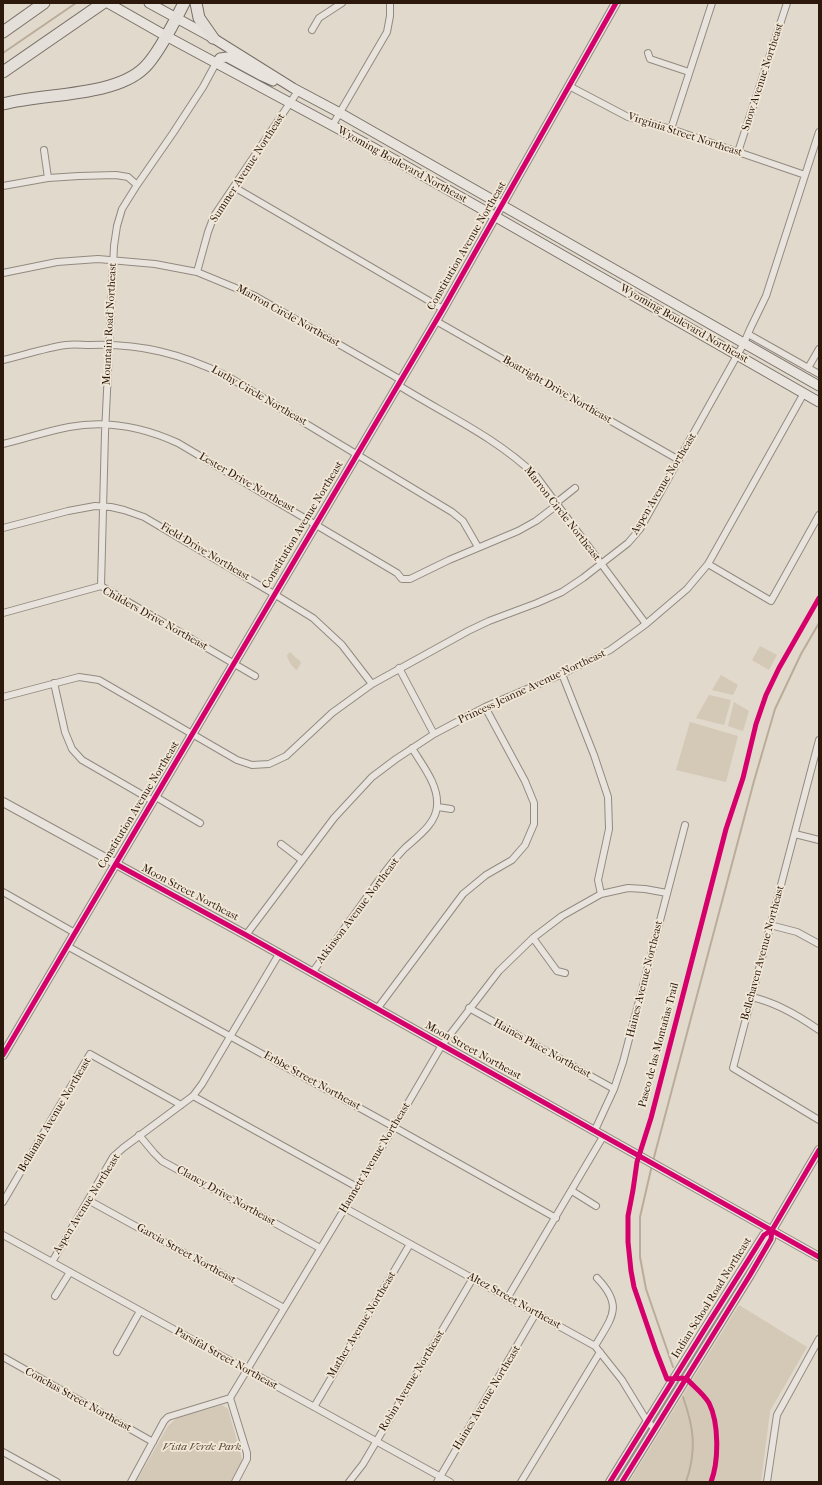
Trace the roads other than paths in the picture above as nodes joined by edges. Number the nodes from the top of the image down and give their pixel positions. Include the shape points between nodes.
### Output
1 (44, 3) edge
2 (103, 3) edge
3 (108, 3) edge
4 (149, 3) edge
5 (184, 3) edge
6 (196, 3) edge
7 (342, 3) edge
8 (390, 3) edge
9 (616, 3) edge
10 (712, 3) edge
11 (787, 3) edge
12 (176, 18) junction
13 (312, 30) dead end
14 (3, 32) edge
15 (166, 36) junction
16 (213, 38) junction
17 (648, 53) dead end
18 (216, 63) junction
19 (3, 72) edge
20 (690, 72) junction
21 (569, 86) junction
22 (295, 90) junction
23 (3, 104) edge
24 (290, 104) junction
25 (340, 113) junction
26 (332, 126) junction
27 (671, 129) junction
28 (819, 132) edge
29 (44, 150) dead end
30 (738, 152) junction
31 (805, 175) junction
32 (48, 178) junction
33 (137, 185) junction
34 (3, 186) edge
35 (234, 188) junction
36 (502, 205) junction
37 (496, 217) junction
38 (113, 259) junction
39 (197, 272) junction
40 (3, 273) edge
41 (442, 309) junction
42 (436, 321) junction
43 (748, 334) junction
44 (744, 343) junction
45 (110, 344) junction
46 (819, 349) edge
47 (738, 355) junction
48 (3, 360) edge
49 (808, 368) junction
50 (819, 374) edge
51 (399, 383) junction
52 (819, 386) edge
53 (804, 393) junction
54 (819, 402) edge
55 (106, 425) junction
56 (3, 444) edge
57 (357, 454) junction
58 (679, 460) junction
59 (575, 488) dead end
60 (557, 504) junction
61 (102, 506) junction
62 (819, 515) edge
63 (316, 524) junction
64 (3, 528) edge
65 (478, 547) junction
66 (601, 564) junction
67 (708, 564) junction
68 (101, 586) junction
69 (274, 594) junction
70 (3, 613) edge
71 (646, 624) junction
72 (234, 664) junction
73 (399, 668) junction
74 (562, 674) junction
75 (255, 676) dead end
76 (54, 683) junction
77 (372, 684) junction
78 (3, 697) edge
79 (485, 707) junction
80 (192, 734) junction
81 (434, 734) junction
82 (819, 740) edge
83 (412, 748) junction
84 (154, 799) junction
85 (3, 802) edge
86 (438, 807) junction
87 (451, 809) dead end
88 (200, 823) dead end
89 (685, 825) dead end
90 (795, 834) junction
91 (819, 840) edge
92 (281, 844) dead end
93 (302, 860) junction
94 (116, 864) junction
95 (3, 892) edge
96 (667, 893) junction
97 (601, 894) junction
98 (770, 925) junction
99 (75, 933) junction
100 (246, 935) junction
101 (533, 938) junction
102 (819, 944) edge
103 (67, 946) junction
104 (279, 954) junction
105 (312, 973) junction
106 (565, 973) dead end
107 (751, 998) junction
108 (470, 1008) junction
109 (377, 1009) junction
110 (819, 1030) edge
111 (230, 1036) junction
112 (442, 1046) junction
113 (3, 1055) edge
114 (614, 1089) junction
115 (193, 1096) junction
116 (181, 1105) junction
117 (819, 1120) edge
118 (394, 1127) junction
119 (595, 1130) junction
120 (139, 1135) junction
121 (604, 1135) junction
122 (819, 1150) edge
123 (817, 1160) edge
124 (357, 1187) junction
125 (572, 1191) junction
126 (88, 1200) junction
127 (3, 1202) edge
128 (596, 1206) dead end
129 (344, 1208) junction
130 (556, 1218) junction
131 (772, 1230) junction
132 (3, 1235) edge
133 (410, 1244) junction
134 (320, 1248) junction
135 (819, 1257) edge
136 (52, 1262) junction
137 (70, 1272) junction
138 (473, 1278) junction
139 (597, 1278) dead end
140 (55, 1296) dead end
141 (508, 1297) junction
142 (284, 1308) junction
143 (140, 1311) junction
144 (536, 1313) junction
145 (819, 1338) edge
146 (595, 1346) junction
147 (117, 1352) dead end
148 (600, 1352) junction
149 (3, 1357) edge
150 (247, 1370) junction
151 (230, 1398) junction
152 (314, 1407) junction
153 (647, 1421) junction
154 (654, 1428) junction
155 (153, 1442) junction
156 (376, 1442) junction
157 (3, 1452) edge
158 (438, 1479) edge
159 (57, 1482) edge
160 (131, 1482) edge
161 (235, 1482) edge
162 (349, 1482) edge
163 (450, 1482) edge
164 (521, 1482) edge
165 (610, 1482) edge
166 (622, 1482) edge
167 (767, 1482) edge

1 - 14 highway
2 - 19 highway
3 - 15 main road, Wyoming Boulevard Northeast
4 - 12 main road, Wyoming Boulevard Northeast
5 - 12 highway
6 - 16 highway via 199,18
7 - 13 street via 319,18
8 - 25 street via 387,32
9 - 21 street, Constitution Avenue Northeast
10 - 20 street
11 - 30 street, Snow Avenue Northeast
12 - 15 highway
12 - 16 main road, Wyoming Boulevard Northeast
15 - 18 main road, Wyoming Boulevard Northeast
15 - 23 highway via 145,68 128,80 106,87
16 - 22 main road, Wyoming Boulevard Northeast
17 - 20 street via 650,59
18 - 22 main road via 220,58 227,57
18 - 24 main road, Wyoming Boulevard Northeast
18 - 33 street, Mountain Road Northeast via 173,134
20 - 27 street
21 - 27 street, Virginia Street Northeast via 628,117
21 - 36 street, Constitution Avenue Northeast
22 - 24 street, Summer Avenue Northeast
22 - 25 main road, Wyoming Boulevard Northeast
24 - 26 main road, Wyoming Boulevard Northeast
24 - 35 street, Summer Avenue Northeast
25 - 26 street
25 - 36 main road, Wyoming Boulevard Northeast
26 - 37 main road, Wyoming Boulevard Northeast
27 - 30 street, Virginia Street Northeast
28 - 31 street, Aspen Avenue Northeast
29 - 32 street
30 - 31 street, Virginia Street Northeast
31 - 43 street, Aspen Avenue Northeast via 766,296
32 - 33 street via 116,175 128,177
32 - 34 street
33 - 38 street, Mountain Road Northeast via 122,209 116,226
35 - 39 street, Summer Avenue Northeast via 214,216
35 - 41 street
36 - 37 street, Constitution Avenue Northeast
36 - 44 main road, Wyoming Boulevard Northeast
37 - 41 street, Constitution Avenue Northeast
37 - 47 main road, Wyoming Boulevard Northeast
38 - 39 street, Marron Circle Northeast
38 - 40 street, Marron Circle Northeast via 56,262
38 - 45 street, Mountain Road Northeast
39 - 51 street, Marron Circle Northeast via 255,296
41 - 42 street, Constitution Avenue Northeast
42 - 51 street, Constitution Avenue Northeast
42 - 58 street, Boatright Drive Northeast
43 - 44 street, Aspen Avenue Northeast
43 - 49 street
44 - 47 street, Aspen Avenue Northeast
44 - 52 main road, Wyoming Boulevard Northeast
45 - 48 street, Luthy Circle Northeast via 67,345
45 - 55 street, Mountain Road Northeast
45 - 57 street, Luthy Circle Northeast via 174,354 210,368
46 - 49 street
47 - 53 main road, Wyoming Boulevard Northeast
47 - 58 street, Aspen Avenue Northeast
49 - 50 street
51 - 57 street, Constitution Avenue Northeast
51 - 60 street, Marron Circle Northeast via 522,462
53 - 54 main road, Wyoming Boulevard Northeast
53 - 67 street, Princess Jeanne Avenue Northeast
55 - 56 street, Lester Drive Northeast via 68,427
55 - 61 street, Mountain Road Northeast
55 - 63 street, Lester Drive Northeast via 149,432 178,442
57 - 63 street, Constitution Avenue Northeast
57 - 65 street, Luthy Circle Northeast via 463,520
58 - 66 street, Aspen Avenue Northeast via 640,529 628,543
59 - 60 street, Lester Drive Northeast
60 - 65 street, Lester Drive Northeast via 536,521 518,531
60 - 66 street, Marron Circle Northeast
61 - 64 street, Field Drive Northeast via 79,509
61 - 68 street, Mountain Road Northeast
61 - 69 street, Field Drive Northeast via 144,517
62 - 67 street via 771,601
63 - 65 street, Lester Drive Northeast via 397,573 402,579 410,579
63 - 69 street, Constitution Avenue Northeast
66 - 71 street, Marron Circle Northeast
66 - 73 street, Aspen Avenue Northeast via 562,592 489,621
67 - 71 street, Princess Jeanne Avenue Northeast via 687,589
68 - 70 street, Childers Drive Northeast
68 - 72 street, Childers Drive Northeast
69 - 72 street, Constitution Avenue Northeast
69 - 77 street, Field Drive Northeast via 313,618 342,645
71 - 74 street, Princess Jeanne Avenue Northeast via 610,650
72 - 75 street, Childers Drive Northeast
72 - 80 street, Constitution Avenue Northeast
73 - 77 street, Aspen Avenue Northeast
73 - 81 street
74 - 79 street, Princess Jeanne Avenue Northeast
74 - 97 street via 608,797 608,829 598,880
76 - 78 street, Aspen Avenue Northeast
76 - 80 street, Aspen Avenue Northeast via 79,677 99,680
76 - 84 street via 65,732 72,749 82,760
77 - 80 street, Aspen Avenue Northeast via 332,713 286,756 269,764 252,765 237,760
79 - 81 street, Princess Jeanne Avenue Northeast
79 - 109 street via 525,781 534,803 534,824 525,845 512,860 486,875 463,894
80 - 84 street, Constitution Avenue Northeast
81 - 83 street, Princess Jeanne Avenue Northeast
82 - 90 street, Bellehaven Avenue Northeast
83 - 86 street via 437,794
83 - 93 street, Princess Jeanne Avenue Northeast via 372,777 334,818
84 - 88 street
84 - 94 street, Constitution Avenue Northeast
85 - 94 street, Moon Street Northeast
86 - 87 street
86 - 105 street, Atkinson Avenue Northeast via 425,830 404,849 382,876
89 - 96 street, Haines Avenue Northeast
90 - 91 street
90 - 98 street, Bellehaven Avenue Northeast
92 - 93 street
93 - 100 street, Princess Jeanne Avenue Northeast
94 - 99 street, Constitution Avenue Northeast
94 - 100 street, Moon Street Northeast
95 - 99 street
96 - 97 street, Hannett Avenue Northeast via 628,888
96 - 114 street, Haines Avenue Northeast
97 - 101 street, Hannett Avenue Northeast via 562,916
98 - 102 street via 797,932
98 - 107 street, Bellehaven Avenue Northeast
99 - 103 street, Constitution Avenue Northeast
100 - 104 street, Moon Street Northeast
101 - 106 street via 557,971
101 - 108 street, Hannett Avenue Northeast via 499,971
103 - 111 street, Erbbe Street Northeast
103 - 113 street, Constitution Avenue Northeast
104 - 105 street, Moon Street Northeast
104 - 111 street
105 - 109 street, Moon Street Northeast
107 - 110 street via 765,1000 778,1006
107 - 117 street, Bellehaven Avenue Northeast via 733,1068
108 - 112 street, Hannett Avenue Northeast
108 - 114 street, Haines Place Northeast
109 - 112 street, Moon Street Northeast
111 - 115 street
111 - 118 street, Erbbe Street Northeast
112 - 118 street, Hannett Avenue Northeast
112 - 119 street, Moon Street Northeast
114 - 119 street, Haines Avenue Northeast
115 - 116 street
115 - 124 street
116 - 120 street, Aspen Avenue Northeast
116 - 127 street, Bellamah Avenue Northeast via 90,1054
118 - 124 street, Hannett Avenue Northeast
118 - 130 street, Erbbe Street Northeast
119 - 121 street, Moon Street Northeast
120 - 126 street, Aspen Avenue Northeast via 113,1157
120 - 134 street, Clancy Drive Northeast via 162,1160
121 - 125 street
121 - 131 street, Moon Street Northeast
122 - 123 street, Indian School Road Northeast
123 - 131 street, Indian School Road Northeast
124 - 129 street, Hannett Avenue Northeast
125 - 128 street
125 - 130 street
126 - 136 street, Aspen Avenue Northeast
126 - 142 street, Garcia Street Northeast
129 - 133 street, Altez Street Northeast
129 - 134 street, Hannett Avenue Northeast
130 - 141 street
131 - 135 street, Moon Street Northeast
131 - 153 street, Indian School Road Northeast via 764,1235
131 - 154 street, Indian School Road Northeast via 771,1239 750,1275
132 - 136 street, Parsifal Street Northeast
133 - 138 street, Altez Street Northeast
133 - 152 street, Mather Avenue Northeast
134 - 142 street, Hannett Avenue Northeast
136 - 137 street, Parsifal Street Northeast
137 - 140 street
137 - 143 street, Parsifal Street Northeast
138 - 141 street, Altez Street Northeast
138 - 156 street, Robin Avenue Northeast
139 - 146 street via 607,1288 614,1311
141 - 144 street, Altez Street Northeast
142 - 150 street, Hannett Avenue Northeast
143 - 147 street
143 - 150 street, Parsifal Street Northeast
144 - 146 street, Altez Street Northeast
144 - 158 street, Haines Avenue Northeast
145 - 167 street via 776,1415
146 - 148 street, Altez Street Northeast
148 - 153 street, Altez Street Northeast via 622,1380
148 - 164 street
149 - 155 street, Conchas Street Northeast
150 - 151 street, Hannett Avenue Northeast
150 - 152 street, Parsifal Street Northeast
151 - 155 street via 168,1417
151 - 161 street via 247,1453 247,1459
152 - 156 street, Parsifal Street Northeast
153 - 154 street, Altez Street Northeast
153 - 165 street, Indian School Road Northeast
154 - 166 street, Indian School Road Northeast
155 - 160 street
156 - 158 street, Parsifal Street Northeast
156 - 162 street, Robin Avenue Northeast
157 - 159 street
158 - 163 street, Parsifal Street Northeast

